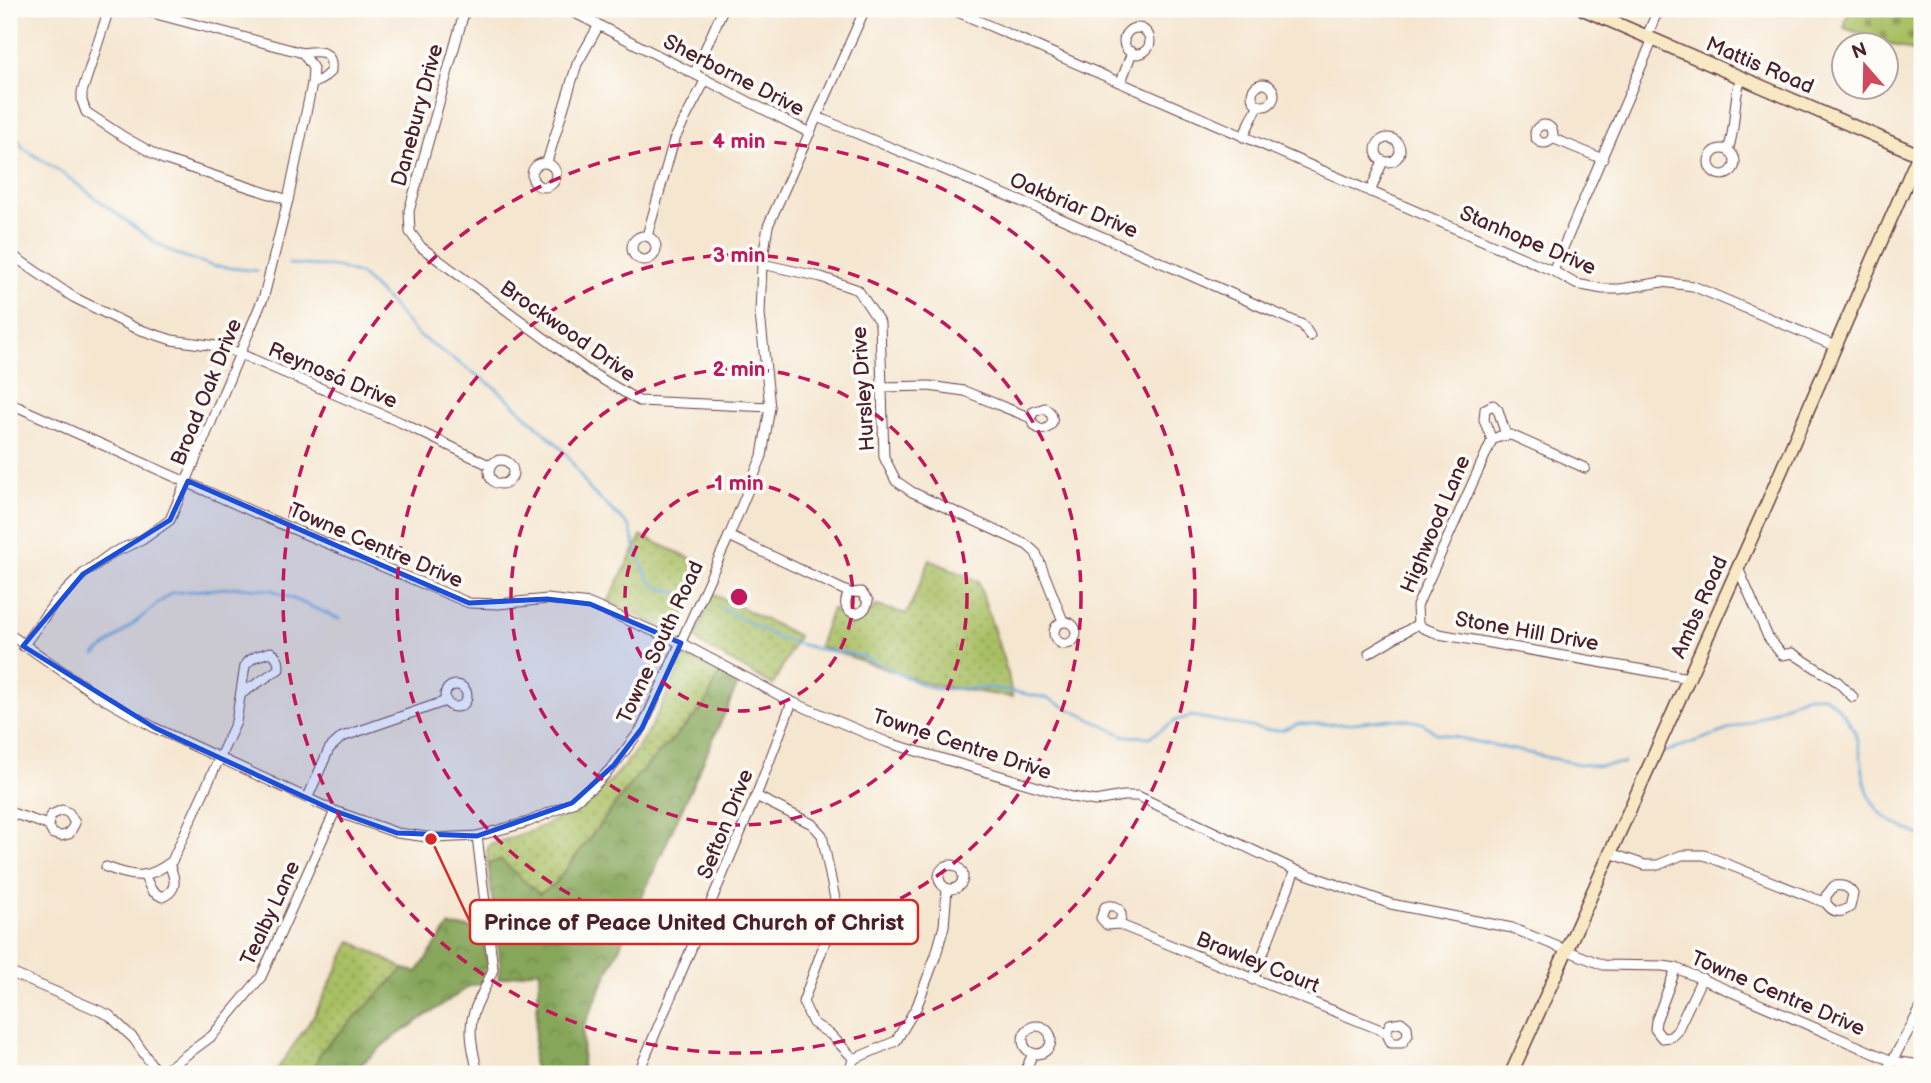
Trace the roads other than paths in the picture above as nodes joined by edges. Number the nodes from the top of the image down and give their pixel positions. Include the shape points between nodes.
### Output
1 (109, 9) edge
2 (137, 9) edge
3 (465, 9) edge
4 (567, 9) edge
5 (723, 9) edge
6 (865, 9) edge
7 (951, 9) edge
8 (1583, 9) edge
9 (1664, 9) edge
10 (599, 25) junction
11 (1650, 37) junction
12 (1132, 52) dead end
13 (303, 53) junction
14 (695, 72) junction
15 (1741, 78) junction
16 (706, 79) junction
17 (1121, 82) junction
18 (312, 84) junction
19 (1258, 106) dead end
20 (817, 117) junction
21 (810, 133) junction
22 (1243, 137) junction
23 (1552, 138) dead end
24 (1728, 150) dead end
25 (1920, 155) edge
26 (1603, 159) junction
27 (1383, 161) dead end
28 (547, 162) dead end
29 (1370, 192) junction
30 (288, 200) junction
31 (410, 232) joint
32 (647, 236) dead end
33 (9, 253) edge
34 (762, 264) junction
35 (1553, 271) junction
36 (1310, 336) dead end
37 (1835, 346) junction
38 (240, 354) junction
39 (883, 387) junction
40 (9, 403) edge
41 (770, 407) junction
42 (1031, 418) dead end
43 (491, 466) dead end
44 (1585, 468) dead end
45 (188, 481) junction
46 (729, 536) junction
47 (1738, 568) junction
48 (850, 593) dead end
49 (1063, 621) dead end
50 (1418, 624) junction
51 (9, 634) edge
52 (681, 643) junction
53 (23, 646) junction
54 (1369, 653) dead end
55 (1689, 678) junction
56 (241, 694) junction
57 (1853, 697) dead end
58 (446, 701) dead end
59 (792, 702) junction
60 (219, 757) junction
61 (756, 796) junction
62 (308, 797) junction
63 (335, 811) junction
64 (9, 812) edge
65 (48, 825) dead end
66 (477, 836) junction
67 (1610, 853) junction
68 (169, 864) junction
69 (106, 867) dead end
70 (1295, 870) junction
71 (144, 875) junction
72 (947, 889) dead end
73 (1826, 903) dead end
74 (1118, 924) dead end
75 (1567, 950) junction
76 (1676, 968) junction
77 (9, 972) edge
78 (1702, 978) junction
79 (1253, 980) junction
80 (1922, 1006) edge
81 (1386, 1031) dead end
82 (1033, 1053) dead end
83 (854, 1059) junction
84 (1892, 1061) junction
85 (1922, 1065) edge
86 (159, 1074) edge
87 (478, 1074) edge
88 (638, 1074) edge
89 (848, 1074) edge
90 (1024, 1074) edge
91 (1167, 1074) edge
92 (1176, 1074) edge
93 (1511, 1074) edge
94 (1885, 1074) edge

1 - 30 street via 82,92 86,112 163,159
2 - 13 street, Broad Oak Drive
3 - 31 street, Danebury Drive via 409,211
4 - 10 street, Sherborne Drive
5 - 14 street
6 - 20 street, Towne South Road
7 - 17 street, Stanhope Drive
8 - 11 street, Mattis Road
9 - 11 street via 1655,17
10 - 14 street, Sherborne Drive
10 - 28 street via 577,64
11 - 15 street, Mattis Road
11 - 26 street
12 - 17 street
13 - 18 street, Broad Oak Drive via 313,68
13 - 18 street, Broad Oak Drive via 320,50 332,62 331,71
14 - 16 street, Sherborne Drive
15 - 24 street
15 - 25 street, Mattis Road
16 - 21 street, Sherborne Drive
16 - 32 street via 674,139
17 - 22 street, Stanhope Drive
18 - 30 street, Broad Oak Drive
19 - 22 street
20 - 21 street, Towne South Road
20 - 36 street, Oakbriar Drive via 1290,320
21 - 34 street, Towne South Road via 768,226
22 - 29 street, Stanhope Drive
23 - 26 street
25 - 37 street, Ambs Road
26 - 35 street
27 - 29 street
29 - 35 street, Stanhope Drive
30 - 38 street, Broad Oak Drive via 264,296
31 - 41 street, Brockwood Drive via 421,247 590,372 639,401
33 - 38 street, Reynosa Drive via 73,297 135,328
34 - 39 street, Hursley Drive via 858,290 880,323
34 - 41 street, Towne South Road via 760,314
35 - 37 street, Stanhope Drive via 1576,284 1603,289 1662,282 1693,286
37 - 47 street, Ambs Road
38 - 43 street, Reynosa Drive
38 - 45 street, Broad Oak Drive
39 - 42 street via 964,391
39 - 49 street, Hursley Drive via 884,457 896,481 1027,545 1036,553
40 - 45 street, Towne Centre Drive
41 - 46 street, Towne South Road via 762,456
44 - 50 street, Highwood Lane via 1499,437 1417,606
45 - 52 street, Towne Centre Drive via 469,603 547,599 590,604
45 - 53 street, Broad Oak Drive via 170,520 83,574
46 - 48 street
46 - 52 street, Towne South Road
47 - 55 street, Ambs Road
47 - 57 street via 1768,637 1782,655 1792,653
50 - 54 street
50 - 55 street, Stone Hill Drive via 1439,634
51 - 53 street, Towne South Road
52 - 59 street, Towne Centre Drive
52 - 66 street, Towne South Road via 642,728 595,785 572,803 528,822
53 - 60 street, Towne South Road via 107,701
55 - 67 street, Ambs Road
56 - 56 street via 279,669 275,655 271,652 250,659
56 - 60 street via 236,722
58 - 62 street via 342,737 329,749
59 - 61 street, Sefton Drive
59 - 70 street, Towne Centre Drive via 889,743 1072,797 1095,801 1138,796
60 - 62 street, Towne South Road
60 - 68 street
61 - 83 street via 812,824 822,835 836,909 803,1002 813,1023
61 - 88 street, Sefton Drive
62 - 63 street, Towne South Road
63 - 66 street, Towne South Road via 397,833 435,838
63 - 86 street, Tealby Lane via 261,977 212,1036
64 - 65 street
66 - 87 street via 493,969 472,1024
67 - 73 street via 1645,865 1682,855 1704,855
67 - 75 street, Ambs Road
68 - 71 street
68 - 71 street via 175,886 162,897 152,891
69 - 71 street
70 - 75 street, Towne Centre Drive via 1391,904 1512,928
70 - 79 street
72 - 83 street via 944,926 916,1006 896,1041
74 - 79 street, Brawley Court
75 - 76 street, Towne Centre Drive via 1604,965
75 - 93 street, Ambs Road
76 - 78 street, Towne Centre Drive
76 - 78 street via 1655,1029 1662,1038 1677,1031
77 - 86 street via 109,1014
78 - 84 street, Towne Centre Drive
79 - 81 street, Brawley Court
80 - 84 street
82 - 90 street
83 - 89 street
84 - 85 street, Towne Centre Drive
84 - 94 street
91 - 92 street

